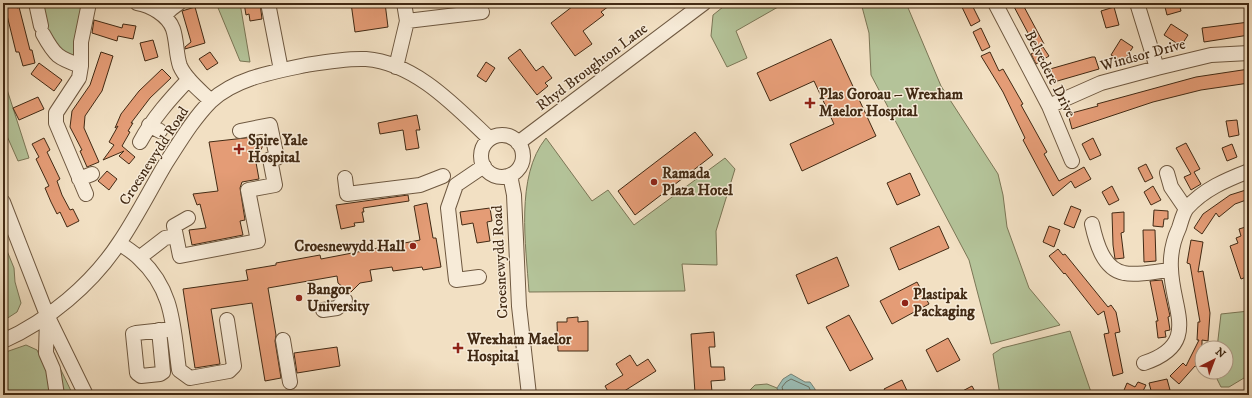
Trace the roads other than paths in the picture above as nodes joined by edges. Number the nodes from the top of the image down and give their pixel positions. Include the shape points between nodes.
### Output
1 (36, 3) edge
2 (89, 3) edge
3 (136, 3) edge
4 (180, 3) edge
5 (268, 3) edge
6 (404, 3) edge
7 (704, 3) edge
8 (995, 3) edge
9 (1137, 3) edge
10 (482, 12) dead end
11 (164, 16) junction
12 (407, 21) junction
13 (1249, 53) edge
14 (81, 66) junction
15 (396, 66) junction
16 (1157, 68) junction
17 (281, 70) junction
18 (189, 79) junction
19 (212, 101) junction
20 (1049, 106) junction
21 (240, 131) dead end
22 (490, 139) junction
23 (140, 142) dead end
24 (518, 143) junction
25 (1072, 161) dead end
26 (484, 166) junction
27 (1249, 171) edge
28 (1167, 173) dead end
29 (510, 175) junction
30 (443, 176) dead end
31 (345, 178) dead end
32 (86, 194) dead end
33 (3, 202) edge
34 (1186, 209) junction
35 (188, 218) dead end
36 (1092, 224) dead end
37 (176, 236) junction
38 (119, 243) junction
39 (139, 258) junction
40 (1171, 270) junction
41 (478, 277) dead end
42 (345, 300) dead end
43 (323, 310) dead end
44 (47, 315) junction
45 (227, 320) dead end
46 (283, 340) dead end
47 (3, 341) edge
48 (1144, 363) dead end
49 (290, 382) dead end
50 (57, 395) edge
51 (86, 395) edge
52 (529, 395) edge

1 - 14 street via 42,30 51,50 61,59
2 - 14 street via 81,42
3 - 11 street via 146,5
4 - 11 street
5 - 17 street
6 - 12 street
7 - 24 street, Rhyd Broughton Lane
8 - 20 street, Belvedere Drive
9 - 16 street
10 - 12 street
11 - 18 street via 173,28 180,67
12 - 15 street
13 - 16 street, Windsor Drive via 1211,55
14 - 32 street via 79,78 50,126 86,176
15 - 17 street, Croesnewydd Road via 366,59 322,62
15 - 22 street, Croesnewydd Road via 438,90
16 - 20 street, Windsor Drive via 1101,84
17 - 19 street, Croesnewydd Road via 249,79
18 - 19 street
18 - 23 street via 165,103 155,128
19 - 38 street, Croesnewydd Road via 184,135
20 - 25 street, Belvedere Drive
21 - 37 street via 270,125 277,158 270,159 275,185 248,190 258,241 180,256
22 - 24 street via 502,135
22 - 26 street via 485,143 481,154
24 - 29 street via 522,161 520,167
26 - 29 street via 487,171 498,177
26 - 41 street via 456,186 448,208 456,280
27 - 34 street via 1205,192
28 - 34 street via 1171,187
29 - 52 street, Croesnewydd Road via 514,195 519,306
30 - 31 street via 420,185 347,194
33 - 44 street
34 - 40 street via 1172,244
35 - 37 street via 174,226
36 - 40 street via 1096,245 1116,270 1133,274
37 - 39 street via 165,238
38 - 39 street
38 - 44 street, Croesnewydd Road via 86,282
39 - 45 street via 163,287 170,304 166,329 179,370 190,378 229,371 234,366
40 - 48 street via 1180,318 1179,335 1170,348 1158,358
42 - 43 street via 337,308
44 - 47 street, Croesnewydd Road via 22,333
44 - 50 street via 46,353 53,369
44 - 51 street
46 - 49 street

